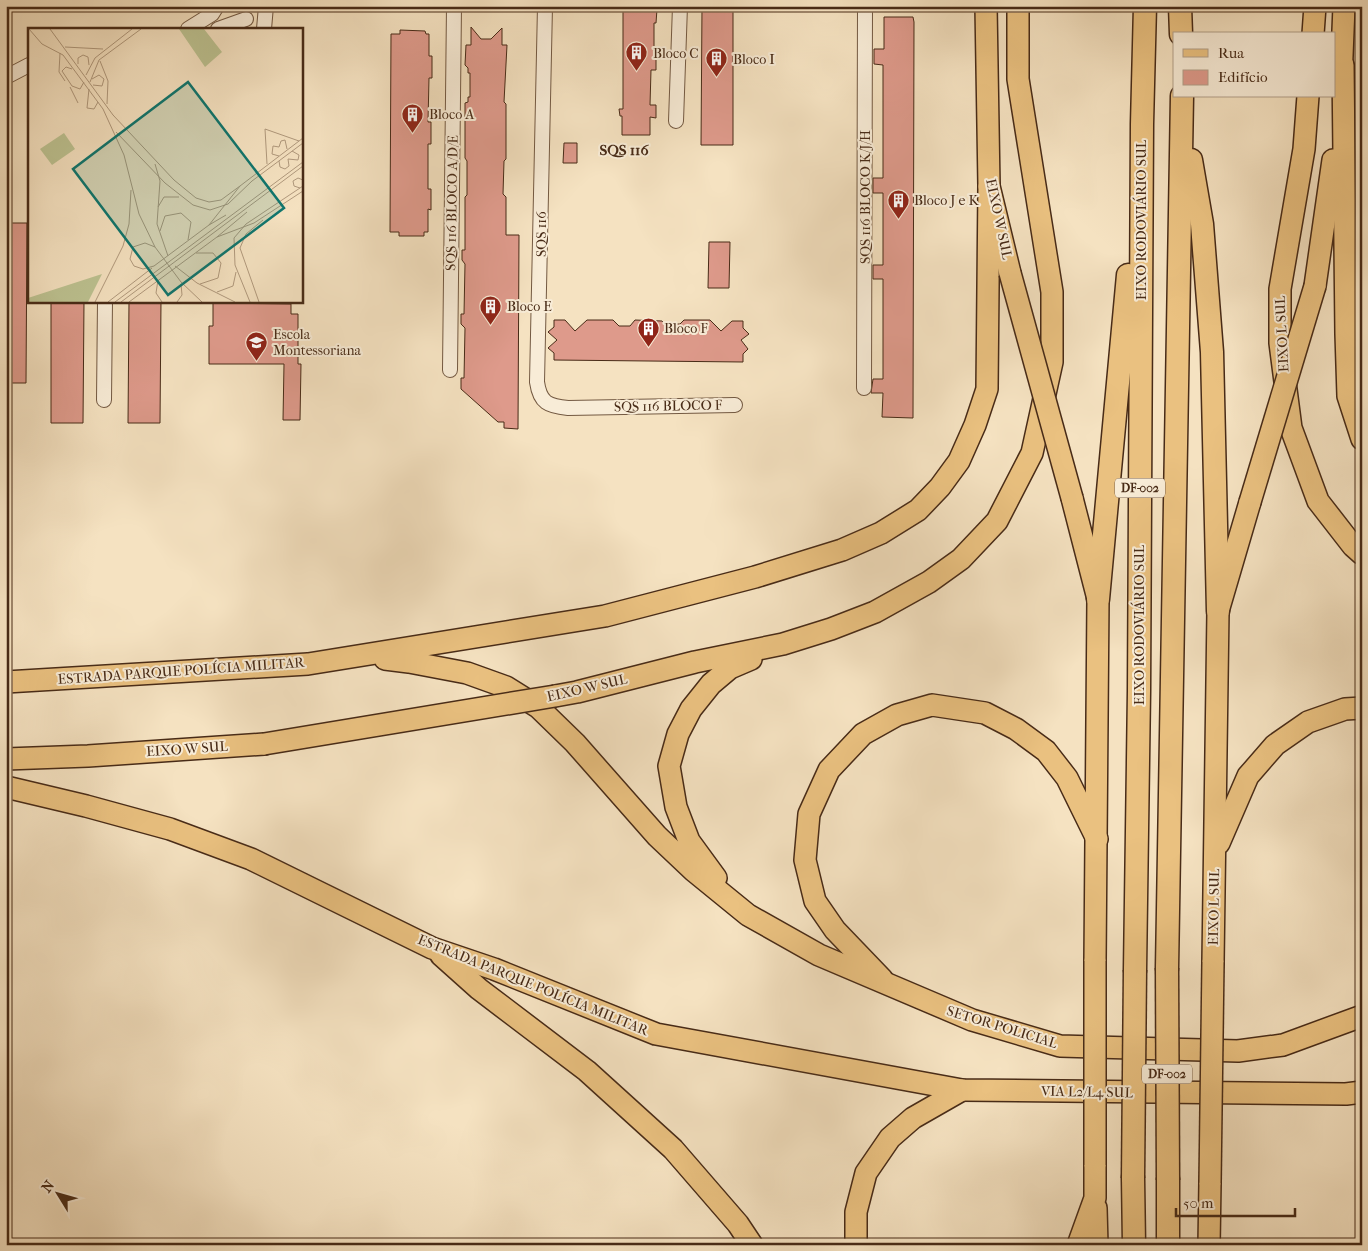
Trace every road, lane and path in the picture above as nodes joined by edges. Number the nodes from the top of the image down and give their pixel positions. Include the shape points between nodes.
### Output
1 (217, 6) edge
2 (266, 6) edge
3 (454, 6) edge
4 (545, 6) edge
5 (680, 6) edge
6 (865, 6) edge
7 (986, 6) edge
8 (1018, 6) edge
9 (1145, 6) edge
10 (1180, 6) edge
11 (1315, 6) edge
12 (1344, 6) edge
13 (245, 18) edge
14 (190, 28) edge
15 (220, 28) edge
16 (264, 28) edge
17 (1181, 32) edge
18 (1313, 32) edge
19 (28, 65) edge
20 (1343, 65) junction
21 (6, 77) edge
22 (1308, 98) edge
23 (1182, 102) edge
24 (676, 121) dead end
25 (1142, 124) junction
26 (989, 186) junction
27 (105, 302) edge
28 (450, 370) dead end
29 (864, 388) dead end
30 (104, 400) dead end
31 (735, 405) dead end
32 (602, 408) joint
33 (1362, 439) edge
34 (1362, 554) edge
35 (1098, 600) junction
36 (1218, 610) junction
37 (783, 644) junction
38 (355, 656) junction
39 (6, 682) edge
40 (1362, 708) edge
41 (6, 759) edge
42 (6, 787) edge
43 (1097, 839) junction
44 (1215, 852) junction
45 (748, 914) junction
46 (432, 948) junction
47 (888, 986) junction
48 (1362, 1016) edge
49 (962, 1090) junction
50 (1356, 1096) edge
51 (1095, 1198) junction
52 (1210, 1244) edge
53 (752, 1245) edge
54 (856, 1245) edge
55 (1078, 1245) edge
56 (1097, 1245) edge
57 (1134, 1245) edge
58 (1168, 1245) edge

1 - 14 street via 212,14
2 - 16 street
3 - 28 street, SQS 116 BLOCO A/D/E
4 - 32 street, SQS 116 via 537,382 541,397 553,406
5 - 24 street
6 - 29 street, SQS 116 BLOCO K/J/H
7 - 26 main road, EIXO W SUL
8 - 37 main road, EIXO W SUL via 1018,79 1052,292 1052,362 1032,453 997,521 961,559 875,612
9 - 25 highway, EIXO RODOVIÁRIO SUL / DF-002
10 - 17 highway
11 - 18 main road
12 - 20 main road
13 - 15 street
19 - 21 street
20 - 33 main road via 1348,396
20 - 36 main road, EIXO L SUL, bridge via 1332,174 1315,286
22 - 34 main road, EIXO L SUL via 1304,149 1280,289 1280,343 1291,428 1318,501
23 - 36 highway via 1202,224 1210,322
23 - 58 highway, DF-002, bridge via 1167,968
25 - 35 highway
25 - 57 highway, EIXO RODOVIÁRIO SUL / DF-002, bridge
26 - 35 main road, EIXO W SUL, bridge
26 - 38 main road, ESTRADA PARQUE POLÍCIA MILITAR via 987,389 959,461 918,510 882,533 842,550 755,577 605,616
27 - 30 street
31 - 32 street, SQS 116 BLOCO F
35 - 43 main road, EIXO W SUL
36 - 44 main road, EIXO L SUL
37 - 41 main road, EIXO W SUL, bridge via 577,692 264,744
37 - 45 main road via 730,668 711,684 691,709 678,734 668,766 676,807 689,841 710,872
38 - 39 main road, ESTRADA PARQUE POLÍCIA MILITAR via 308,664
38 - 45 main road via 467,673 506,687 538,707 575,743 657,836
40 - 44 main road via 1308,722 1275,745 1248,776
42 - 46 main road, ESTRADA PARQUE POLÍCIA MILITAR via 170,829 252,859
43 - 47 main road via 1067,778 1046,751 1016,729 985,713 932,705 897,714 863,734 829,770 810,814 805,860 815,901 835,930
43 - 51 main road, EIXO W SUL, bridge
44 - 52 main road, EIXO L SUL, bridge
45 - 47 main road, SETOR POLICIAL via 819,955
46 - 49 main road, ESTRADA PARQUE POLÍCIA MILITAR via 494,969 656,1034
46 - 53 main road via 479,989 587,1071 673,1149 738,1224
47 - 48 main road, SETOR POLICIAL via 972,1020 1060,1046 1238,1051 1283,1045
49 - 50 main road, VIA L2/L4 SUL
49 - 54 main road via 913,1118 890,1138 866,1172 856,1212
51 - 55 main road
51 - 56 main road, EIXO W SUL

